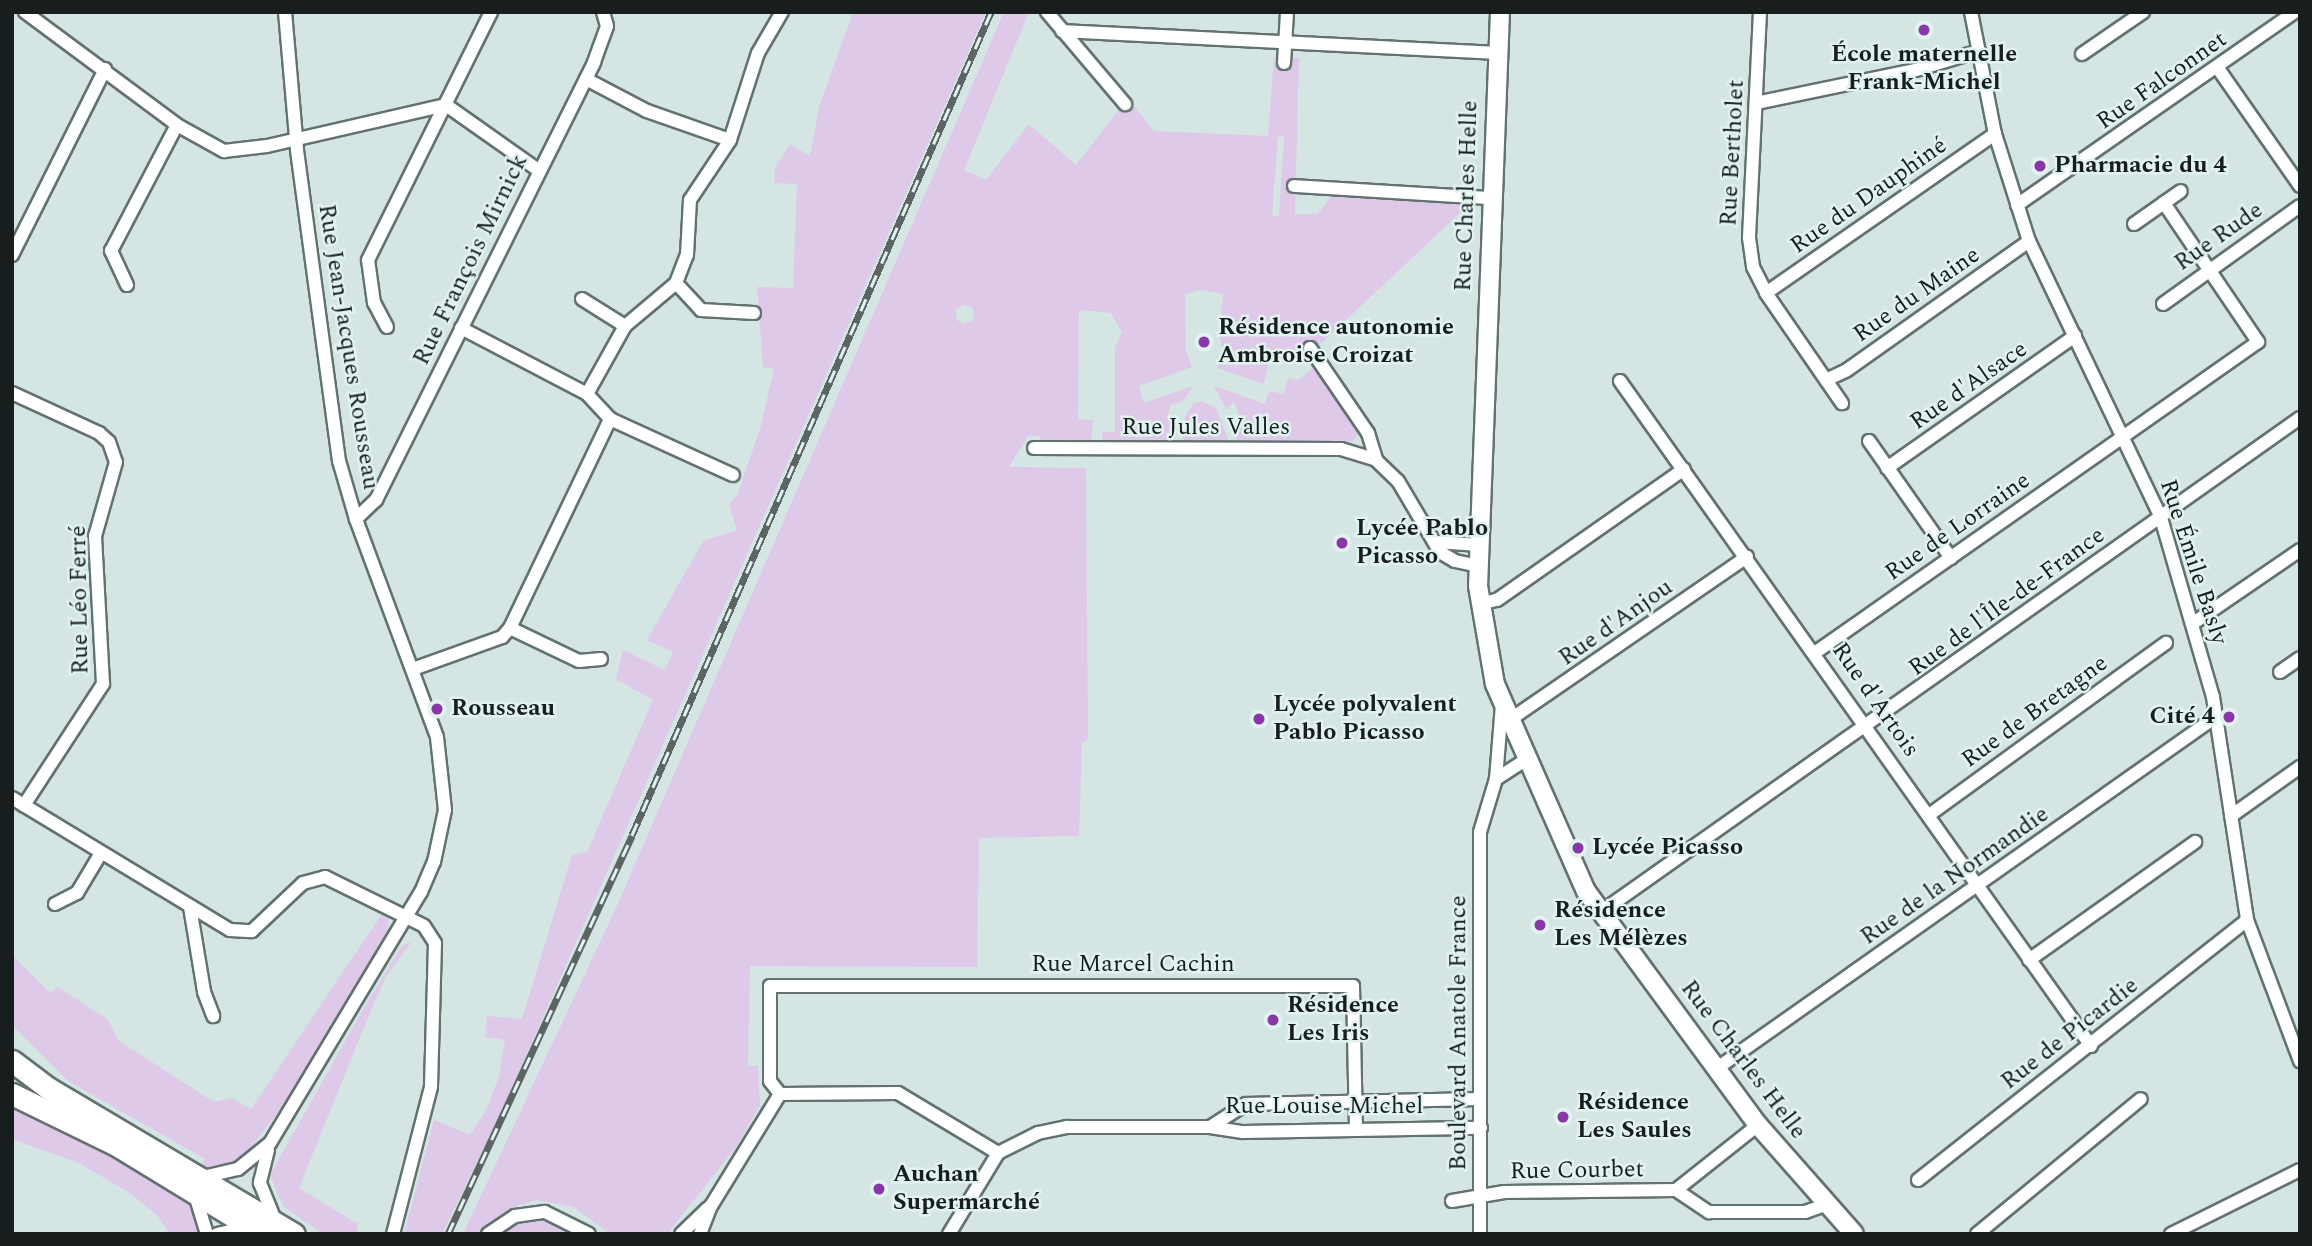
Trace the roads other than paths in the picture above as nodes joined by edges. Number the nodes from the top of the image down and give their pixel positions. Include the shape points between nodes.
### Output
1 (25, 12) edge
2 (285, 12) edge
3 (491, 12) edge
4 (603, 12) edge
5 (782, 12) edge
6 (1047, 12) edge
7 (1287, 12) edge
8 (1500, 12) edge
9 (1760, 12) edge
10 (1971, 12) edge
11 (2143, 12) edge
12 (2295, 12) edge
13 (1062, 31) junction
14 (1285, 41) junction
15 (1979, 51) junction
16 (1497, 53) junction
17 (2082, 54) dead end
18 (1284, 63) dead end
19 (2217, 67) junction
20 (105, 69) junction
21 (586, 79) junction
22 (1756, 103) junction
23 (1125, 104) dead end
24 (446, 105) junction
25 (177, 125) junction
26 (1996, 134) junction
27 (296, 138) junction
28 (730, 140) junction
29 (538, 170) junction
30 (1294, 186) dead end
31 (2300, 187) edge
32 (2181, 191) dead end
33 (1491, 198) junction
34 (2164, 203) junction
35 (2017, 205) junction
36 (2300, 206) edge
37 (2134, 224) dead end
38 (2029, 241) junction
39 (12, 255) edge
40 (2207, 270) junction
41 (676, 283) junction
42 (127, 285) dead end
43 (1766, 293) junction
44 (582, 299) dead end
45 (2162, 304) dead end
46 (754, 313) dead end
47 (625, 326) junction
48 (387, 327) dead end
49 (461, 328) junction
50 (2075, 336) junction
51 (1310, 348) dead end
52 (1826, 380) junction
53 (1620, 381) dead end
54 (12, 393) edge
55 (587, 394) junction
56 (1842, 403) dead end
57 (2300, 418) edge
58 (610, 419) junction
59 (2124, 435) junction
60 (1869, 441) dead end
61 (1034, 449) dead end
62 (1376, 460) junction
63 (1887, 468) junction
64 (1684, 469) junction
65 (733, 475) dead end
66 (2161, 518) junction
67 (356, 519) junction
68 (1436, 542) junction
69 (1479, 545) junction
70 (2300, 550) edge
71 (1747, 557) junction
72 (1951, 558) junction
73 (1479, 565) junction
74 (1479, 604) junction
75 (2192, 624) junction
76 (510, 628) junction
77 (2166, 643) dead end
78 (1816, 652) junction
79 (2300, 658) edge
80 (601, 659) dead end
81 (413, 669) junction
82 (2280, 672) dead end
83 (1505, 713) junction
84 (2217, 716) junction
85 (1868, 727) junction
86 (1525, 760) junction
87 (2300, 767) edge
88 (1496, 779) junction
89 (18, 802) edge
90 (1929, 815) junction
91 (2231, 816) junction
92 (2195, 842) dead end
93 (101, 853) junction
94 (1980, 884) junction
95 (55, 904) dead end
96 (190, 907) junction
97 (1601, 912) junction
98 (407, 917) junction
99 (2247, 920) junction
100 (2029, 960) junction
101 (213, 1016) dead end
102 (2091, 1046) junction
103 (12, 1061) edge
104 (2300, 1061) edge
105 (1716, 1069) junction
106 (12, 1094) edge
107 (780, 1094) junction
108 (1479, 1099) junction
109 (2141, 1099) dead end
110 (1355, 1102) junction
111 (1758, 1125) junction
112 (1210, 1127) junction
113 (1480, 1128) junction
114 (1356, 1129) junction
115 (270, 1143) junction
116 (999, 1153) junction
117 (2300, 1170) edge
118 (1918, 1180) dead end
119 (198, 1184) junction
120 (1676, 1190) junction
121 (1480, 1195) junction
122 (1452, 1201) dead end
123 (1828, 1204) junction
124 (711, 1206) junction
125 (576, 1228) edge
126 (271, 1230) edge
127 (207, 1234) edge
128 (217, 1234) edge
129 (394, 1234) edge
130 (488, 1234) edge
131 (589, 1234) edge
132 (681, 1234) edge
133 (700, 1234) edge
134 (949, 1234) edge
135 (1480, 1234) edge
136 (1854, 1234) edge
137 (1977, 1234) edge
138 (2171, 1234) edge

1 - 20 street
2 - 27 street, Rue Jean-Jacques Rousseau
3 - 24 street
4 - 21 street, Rue François Mirnick via 605,38
5 - 28 street via 758,53
6 - 13 street
7 - 14 street
8 - 16 street, Rue Charles Helle
9 - 22 street, Rue Bertholet
10 - 15 street, Rue Émile Basly
11 - 17 street
12 - 19 street, Rue Falconnet
13 - 14 street
13 - 23 street
14 - 16 street
14 - 18 street
15 - 22 street via 1916,70
15 - 26 street, Rue Émile Basly
16 - 33 street, Rue Charles Helle
19 - 31 street
19 - 35 street, Rue Falconnet
20 - 25 street
20 - 39 street
21 - 28 street via 647,111
21 - 29 street, Rue François Mirnick
22 - 43 street, Rue Bertholet via 1749,238 1753,267
24 - 27 street
24 - 29 street
24 - 48 street via 368,260 374,303
25 - 27 street via 224,150
25 - 42 street via 111,251
26 - 35 street, Rue Émile Basly
26 - 43 street, Rue du Dauphiné
27 - 67 street, Rue Jean-Jacques Rousseau via 339,461
28 - 41 street via 690,200 687,255
29 - 49 street, Rue François Mirnick
30 - 33 street
32 - 34 street
33 - 69 street, Rue Charles Helle
34 - 37 street
34 - 40 street
35 - 38 street, Rue Émile Basly
36 - 40 street, Rue Rude
38 - 50 street, Rue Émile Basly
38 - 52 street, Rue du Maine via 1847,370
40 - 45 street, Rue Rude
40 - 59 street, Rue de Lorraine via 2258,342
41 - 46 street via 701,310
41 - 47 street
43 - 52 street, Rue Bertholet
44 - 47 street
47 - 55 street
49 - 55 street
49 - 67 street, Rue François Mirnick via 376,500
50 - 59 street, Rue Émile Basly
50 - 63 street, Rue d'Alsace
51 - 62 street via 1368,433
52 - 56 street, Rue Bertholet
53 - 64 street, Rue d'Artois
54 - 89 street, Rue Léo Ferré via 99,433 109,442 116,463 95,536 103,684
55 - 58 street
57 - 66 street, Rue de l'Île-de-France
58 - 65 street
58 - 76 street
59 - 66 street, Rue Émile Basly
59 - 72 street, Rue de Lorraine
60 - 63 street
61 - 62 street, Rue Jules Valles via 1341,449
62 - 68 street via 1398,481
63 - 72 street
64 - 71 street, Rue d'Artois
64 - 74 street via 1497,600
66 - 75 street, Rue Émile Basly
66 - 85 street, Rue de l'Île-de-France
67 - 81 street, Rue Jean-Jacques Rousseau
68 - 69 street
68 - 73 street via 1446,557
69 - 73 street, Rue Charles Helle
70 - 75 street
71 - 78 street, Rue d'Artois
71 - 83 street, Rue d'Anjou
72 - 78 street, Rue de Lorraine
73 - 74 street, Rue Charles Helle
74 - 83 street, Rue Charles Helle
75 - 84 street, Rue Émile Basly
76 - 80 street via 579,661
76 - 81 street via 502,637
77 - 90 street, Rue de Bretagne
78 - 85 street, Rue d'Artois
79 - 82 street
81 - 98 street, Rue Jean-Jacques Rousseau via 441,755 445,810 434,862
83 - 86 street, Rue Charles Helle
83 - 88 street, Boulevard Anatole France
84 - 91 street, Rue Émile Basly
84 - 94 street, Rue de la Normandie
85 - 90 street, Rue d'Artois
85 - 97 street, Rue de l'Île-de-France
86 - 88 street
86 - 97 street, Rue Charles Helle via 1574,869
87 - 91 street
88 - 108 street, Boulevard Anatole France via 1480,832
89 - 93 street
90 - 94 street, Rue d'Artois
91 - 99 street, Rue Émile Basly
92 - 100 street
93 - 95 street via 77,893
93 - 96 street
94 - 100 street, Rue d'Artois
94 - 105 street, Rue de la Normandie
96 - 98 street via 230,930 252,931 303,883 325,877
96 - 101 street via 204,992
97 - 105 street, Rue Charles Helle
98 - 115 street, Rue Jean-Jacques Rousseau
98 - 129 street via 424,926 435,943 433,1063 426,1111
99 - 102 street, Rue de Picardie
99 - 104 street, Rue Émile Basly
100 - 102 street, Rue d'Artois
102 - 118 street, Rue de Picardie
103 - 119 main road
105 - 111 street, Rue Charles Helle
106 - 119 main road
107 - 110 street, Rue Marcel Cachin via 770,1081 770,986 1353,986
107 - 116 street via 898,1093
107 - 124 street
108 - 110 street, Rue Louise Michel
108 - 113 street, Boulevard Anatole France
109 - 137 street
110 - 112 street, Rue Louise Michel via 1246,1104
110 - 114 street, Rue Marcel Cachin
111 - 120 street, Rue Courbet
111 - 123 street, Rue Charles Helle
112 - 114 street, Rue Louise Michel via 1233,1131
112 - 116 street, Rue Louise Michel via 1067,1128 1038,1133
113 - 114 street, Rue Louise Michel
113 - 121 street, Boulevard Anatole France
115 - 119 street via 238,1169
115 - 126 street via 260,1183
116 - 134 street
117 - 138 street
119 - 126 main road
119 - 126 main road
119 - 127 street
120 - 121 street, Rue Courbet
120 - 123 street, Rue Courbet via 1709,1212 1805,1212
121 - 122 street, Rue Courbet
121 - 135 street, Boulevard Anatole France
123 - 136 street, Rue Charles Helle
124 - 132 street
124 - 133 street
125 - 130 street via 545,1212 530,1212
125 - 131 street
126 - 128 street via 234,1227

